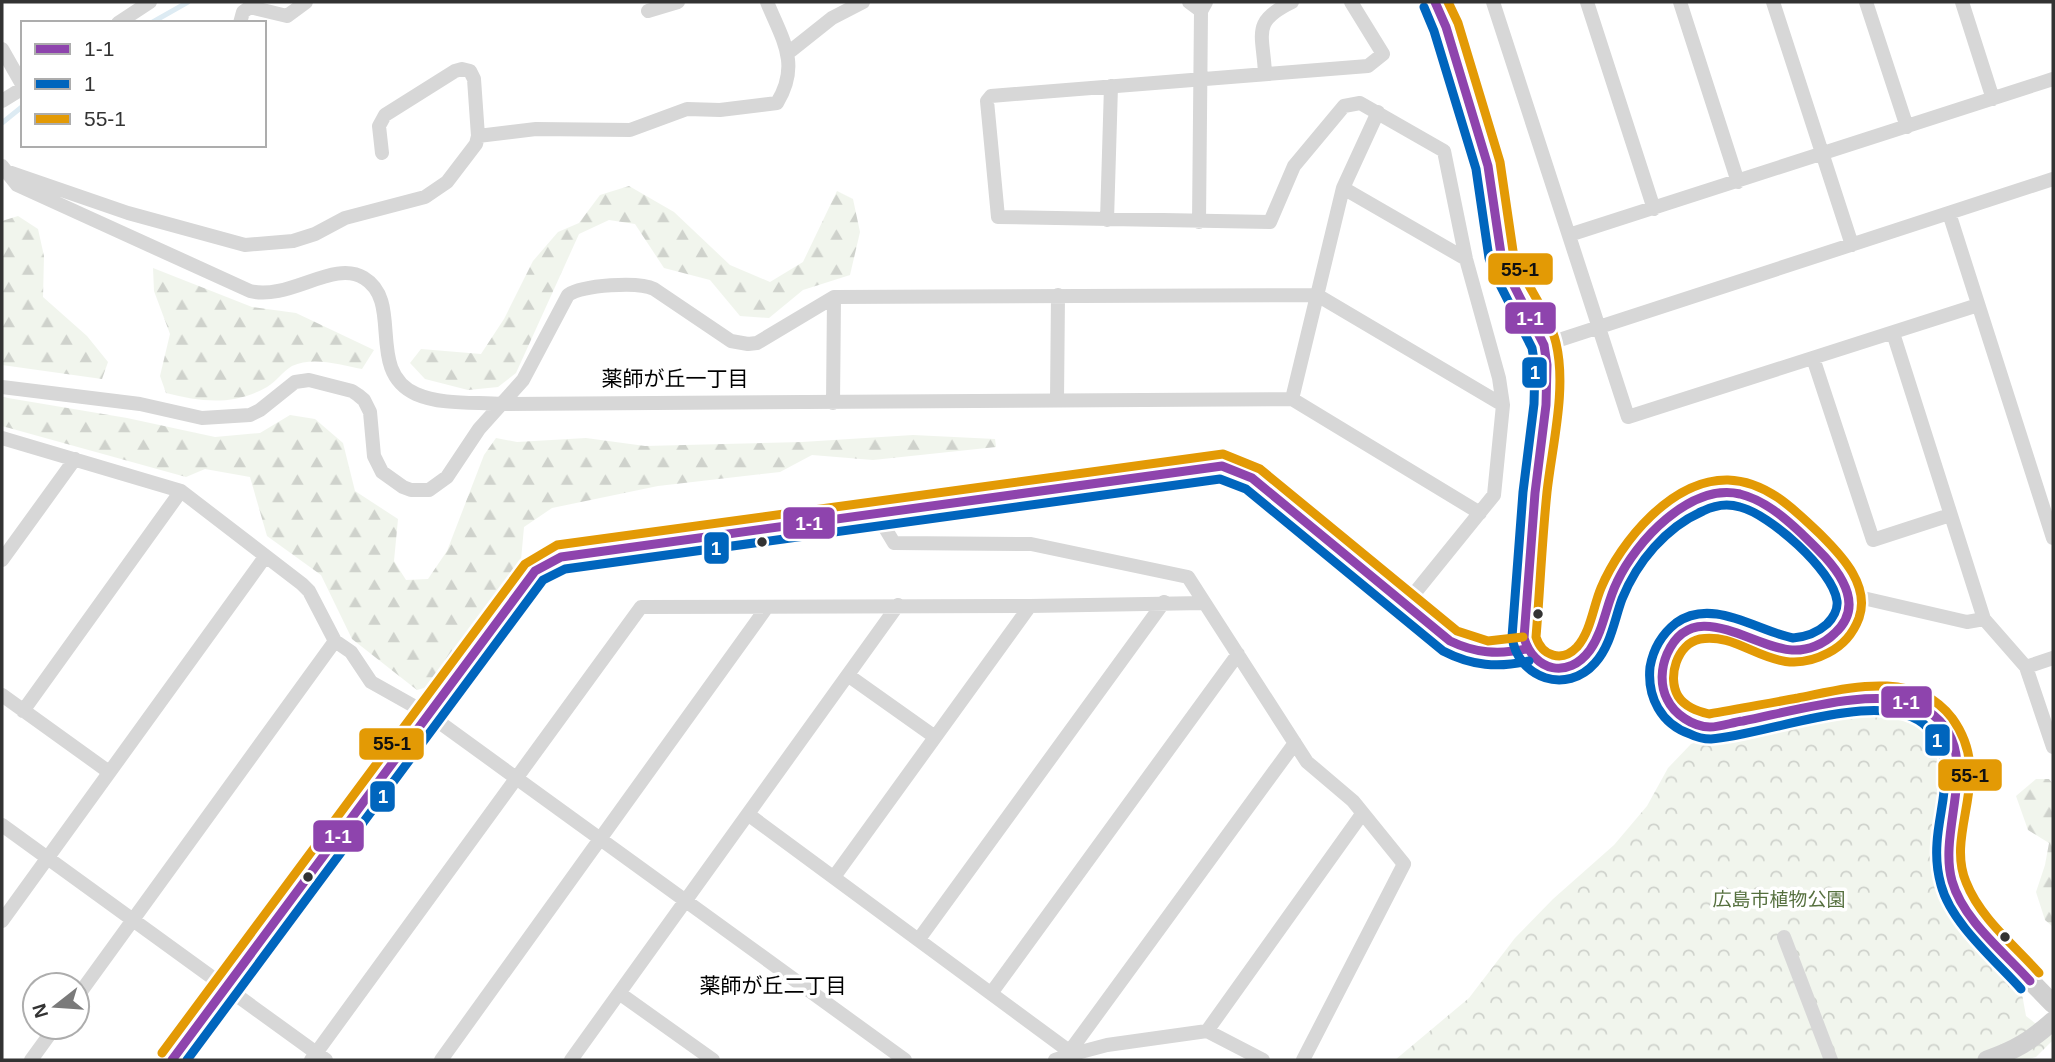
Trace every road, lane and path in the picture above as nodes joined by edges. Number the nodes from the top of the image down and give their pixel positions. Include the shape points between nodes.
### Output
1 (150, 2) edge
2 (306, 2) edge
3 (678, 2) edge
4 (766, 2) edge
5 (863, 2) edge
6 (1292, 2) edge
7 (1352, 2) edge
8 (1435, 2) edge
9 (1493, 2) edge
10 (1587, 2) edge
11 (1680, 2) edge
12 (1773, 2) edge
13 (1866, 2) edge
14 (1967, 3) edge
15 (1198, 5) edge
16 (648, 11) dead end
17 (121, 21) edge
18 (241, 21) edge
19 (2, 49) edge
20 (788, 53) junction
21 (1265, 73) junction
22 (1199, 79) junction
23 (2053, 79) edge
24 (21, 83) edge
25 (1111, 86) junction
26 (21, 88) edge
27 (1993, 99) junction
28 (2, 101) edge
29 (1378, 112) junction
30 (1907, 127) junction
31 (478, 136) junction
32 (382, 153) dead end
33 (1822, 154) junction
34 (4, 168) edge
35 (2053, 179) edge
36 (1738, 182) junction
37 (1343, 188) junction
38 (1654, 209) junction
39 (1949, 213) junction
40 (1107, 220) junction
41 (1199, 222) junction
42 (1569, 236) junction
43 (1852, 245) junction
44 (1466, 259) junction
45 (1058, 295) junction
46 (1317, 295) junction
47 (834, 297) junction
48 (1978, 305) junction
49 (1598, 327) junction
50 (1893, 333) junction
51 (1544, 345) junction
52 (1814, 358) junction
53 (2, 387) edge
54 (1292, 399) junction
55 (1057, 400) junction
56 (833, 403) junction
57 (502, 404) junction
58 (1503, 405) junction
59 (2, 438) edge
60 (75, 459) junction
61 (181, 491) junction
62 (876, 513) junction
63 (1480, 513) junction
64 (1950, 515) junction
65 (2053, 538) edge
66 (265, 557) junction
67 (2, 560) edge
68 (1850, 595) junction
69 (1164, 602) junction
70 (1204, 603) junction
71 (898, 605) junction
72 (1405, 605) junction
73 (1030, 606) junction
74 (767, 607) junction
75 (1984, 619) junction
76 (335, 641) junction
77 (1526, 649) junction
78 (1238, 654) junction
79 (2053, 657) edge
80 (2026, 667) junction
81 (849, 676) junction
82 (2, 695) edge
83 (23, 711) junction
84 (428, 714) junction
85 (935, 737) junction
86 (1295, 743) junction
87 (2053, 747) edge
88 (109, 772) junction
89 (516, 778) junction
90 (1362, 814) junction
91 (749, 815) junction
92 (2, 825) edge
93 (600, 840) junction
94 (47, 858) junction
95 (834, 877) junction
96 (686, 901) junction
97 (132, 920) junction
98 (2, 921) edge
99 (1784, 937) dead end
100 (919, 939) junction
101 (91, 977) edge
102 (225, 987) junction
103 (992, 992) junction
104 (619, 993) junction
105 (2053, 1004) edge
106 (2053, 1021) edge
107 (1207, 1031) junction
108 (45, 1041) edge
109 (1072, 1053) junction
110 (318, 1058) edge
111 (31, 1060) edge
112 (172, 1060) edge
113 (441, 1060) edge
114 (571, 1060) edge
115 (713, 1060) edge
116 (905, 1060) edge
117 (1055, 1060) edge
118 (1263, 1060) edge
119 (1303, 1060) edge
120 (1831, 1060) edge
121 (1987, 1060) edge

1 - 17 street
2 - 18 street via 287,16 250,7
3 - 16 street
4 - 20 street
5 - 20 street via 832,18
6 - 21 street via 1273,11 1262,26
7 - 21 street via 1383,54 1367,66
8 - 51 street via 1488,166 1506,270
9 - 42 street
10 - 38 street
11 - 36 street
12 - 33 street
13 - 30 street
14 - 27 street
15 - 22 street
19 - 24 street
20 - 31 street via 787,84 777,103 687,109 630,130 537,129
21 - 22 street
22 - 25 street
22 - 41 street
23 - 27 street
25 - 40 street
25 - 40 street via 991,96 986,101 998,217
26 - 28 street
27 - 30 street
29 - 37 street
29 - 41 street via 1360,103 1344,106 1294,166 1270,222
29 - 44 street via 1444,151
30 - 33 street
31 - 32 street via 474,79 470,71 462,69 385,115 380,126
31 - 34 street via 447,182 425,197 345,218 293,241 245,245 128,213
33 - 36 street
33 - 43 street
34 - 57 street via 18,185 250,291 276,293 340,273 364,277 380,295 389,360 406,388 426,398
35 - 39 street
36 - 38 street
37 - 44 street
37 - 46 street
38 - 42 street
39 - 43 street
39 - 48 street
40 - 41 street
42 - 49 street
43 - 49 street
44 - 58 street
45 - 46 street
45 - 47 street
45 - 55 street
46 - 54 street
46 - 58 street
47 - 56 street
47 - 57 street via 748,344 731,341 648,286 574,290 563,300 523,380
48 - 50 street
48 - 65 street
49 - 51 street
49 - 52 street via 1628,417
50 - 52 street
50 - 64 street
51 - 77 street via 1546,405 1535,493
52 - 64 street via 1873,540
53 - 57 street via 140,404 202,418 250,415 299,381 334,386 352,391 368,406 374,456 382,472 395,483 420,491 436,487 447,477
54 - 55 street
54 - 63 street
55 - 56 street
56 - 57 street
58 - 63 street via 1494,495
59 - 60 street
60 - 61 street
60 - 67 street
61 - 66 street
61 - 83 street
62 - 70 street via 894,543 1031,544 1188,577
62 - 72 street via 1222,466 1252,478
62 - 84 street via 561,557 535,571
63 - 72 street
64 - 75 street
66 - 76 street via 309,591
66 - 88 street
68 - 75 street via 1967,622
68 - 77 street via 1825,557 1758,500 1741,493 1713,494 1684,508 1642,544 1622,569 1593,644 1578,662 1551,668 1533,659
68 - 105 street via 1849,613 1834,635 1817,647 1798,651 1774,647 1730,629 1694,627 1664,656 1664,694 1674,711 1709,727 1888,696 1929,712 1954,743 1959,768 1948,846 1954,884 1967,908
69 - 70 street
69 - 73 street
69 - 100 street
70 - 78 street
71 - 73 street
71 - 74 street
71 - 81 street
72 - 77 street via 1450,640 1476,652 1499,655
73 - 85 street
74 - 89 street via 641,607
74 - 93 street
75 - 80 street
76 - 84 street via 351,652 371,682
76 - 97 street
78 - 86 street
78 - 103 street
79 - 80 street
80 - 87 street
81 - 85 street
81 - 91 street
82 - 83 street
83 - 88 street
84 - 89 street
84 - 102 street
85 - 95 street
86 - 90 street via 1318,774 1353,801
86 - 109 street
88 - 94 street
89 - 93 street
89 - 110 street
90 - 107 street
90 - 119 street via 1404,864
91 - 95 street
91 - 96 street
92 - 94 street
93 - 96 street
93 - 113 street
94 - 97 street
94 - 98 street
95 - 100 street
96 - 104 street
96 - 116 street
97 - 101 street
97 - 102 street
99 - 120 street
100 - 103 street
102 - 110 street
102 - 112 street
103 - 109 street
104 - 114 street
104 - 115 street
106 - 121 street via 2015,1051
107 - 109 street
107 - 118 street
108 - 111 street
109 - 117 street

